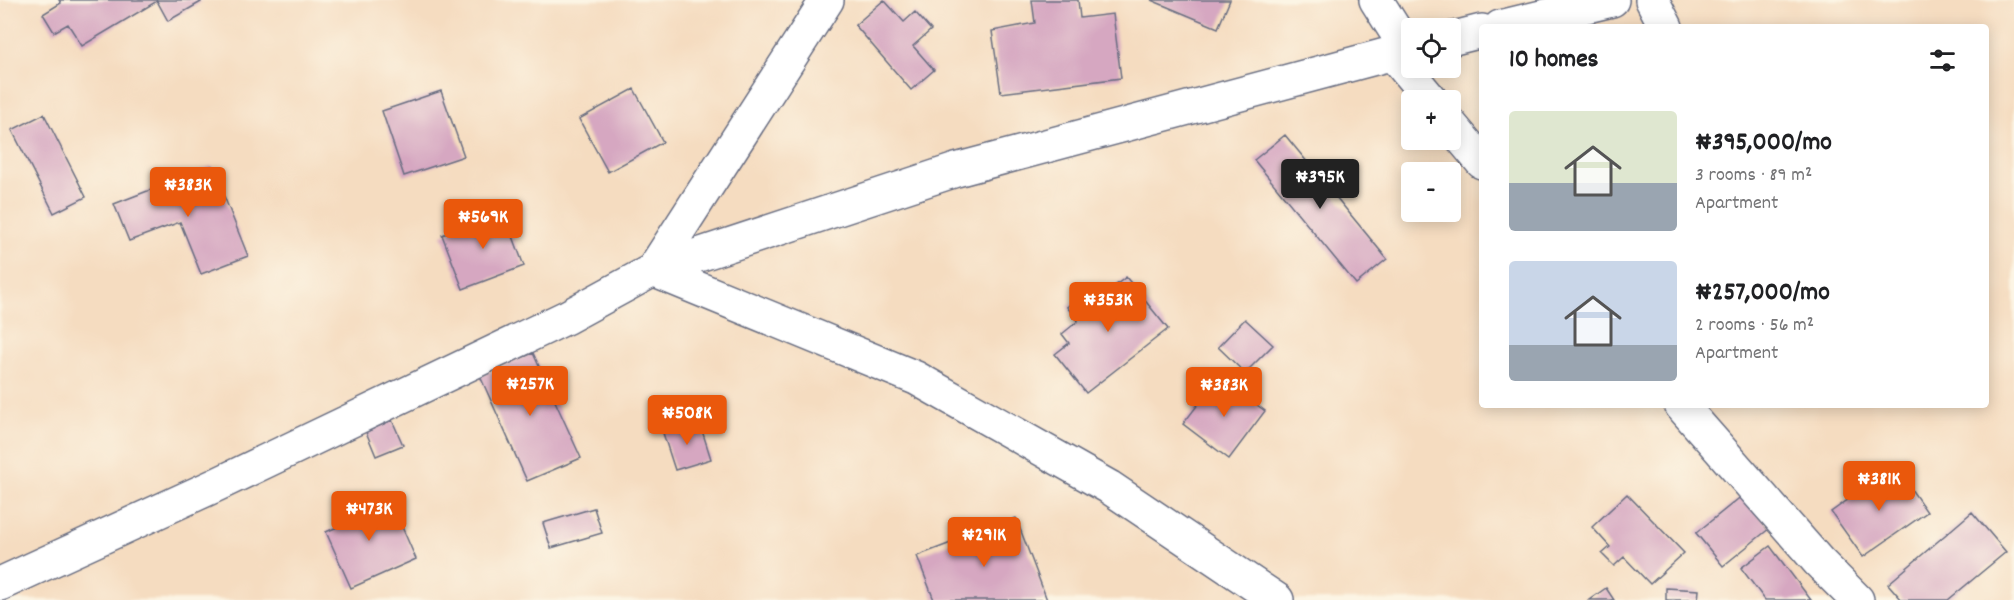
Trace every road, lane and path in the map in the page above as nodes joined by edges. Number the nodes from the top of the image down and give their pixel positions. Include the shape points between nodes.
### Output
1 (827, 0) edge
2 (1376, 0) edge
3 (1612, 0) edge
4 (1652, 0) edge
5 (1512, 24) edge
6 (1664, 24) edge
7 (1479, 32) edge
8 (1461, 36) edge
9 (1401, 45) edge
10 (1401, 51) edge
11 (1461, 137) edge
12 (1479, 158) edge
13 (653, 270) junction
14 (1684, 408) edge
15 (0, 584) edge
16 (1277, 600) edge
17 (1857, 600) edge

1 - 13 street
2 - 9 street
3 - 5 street
4 - 6 street
7 - 8 street
10 - 13 street via 956,170
11 - 12 street
13 - 15 street via 567,317
13 - 16 street via 916,378 1109,487
14 - 17 street

